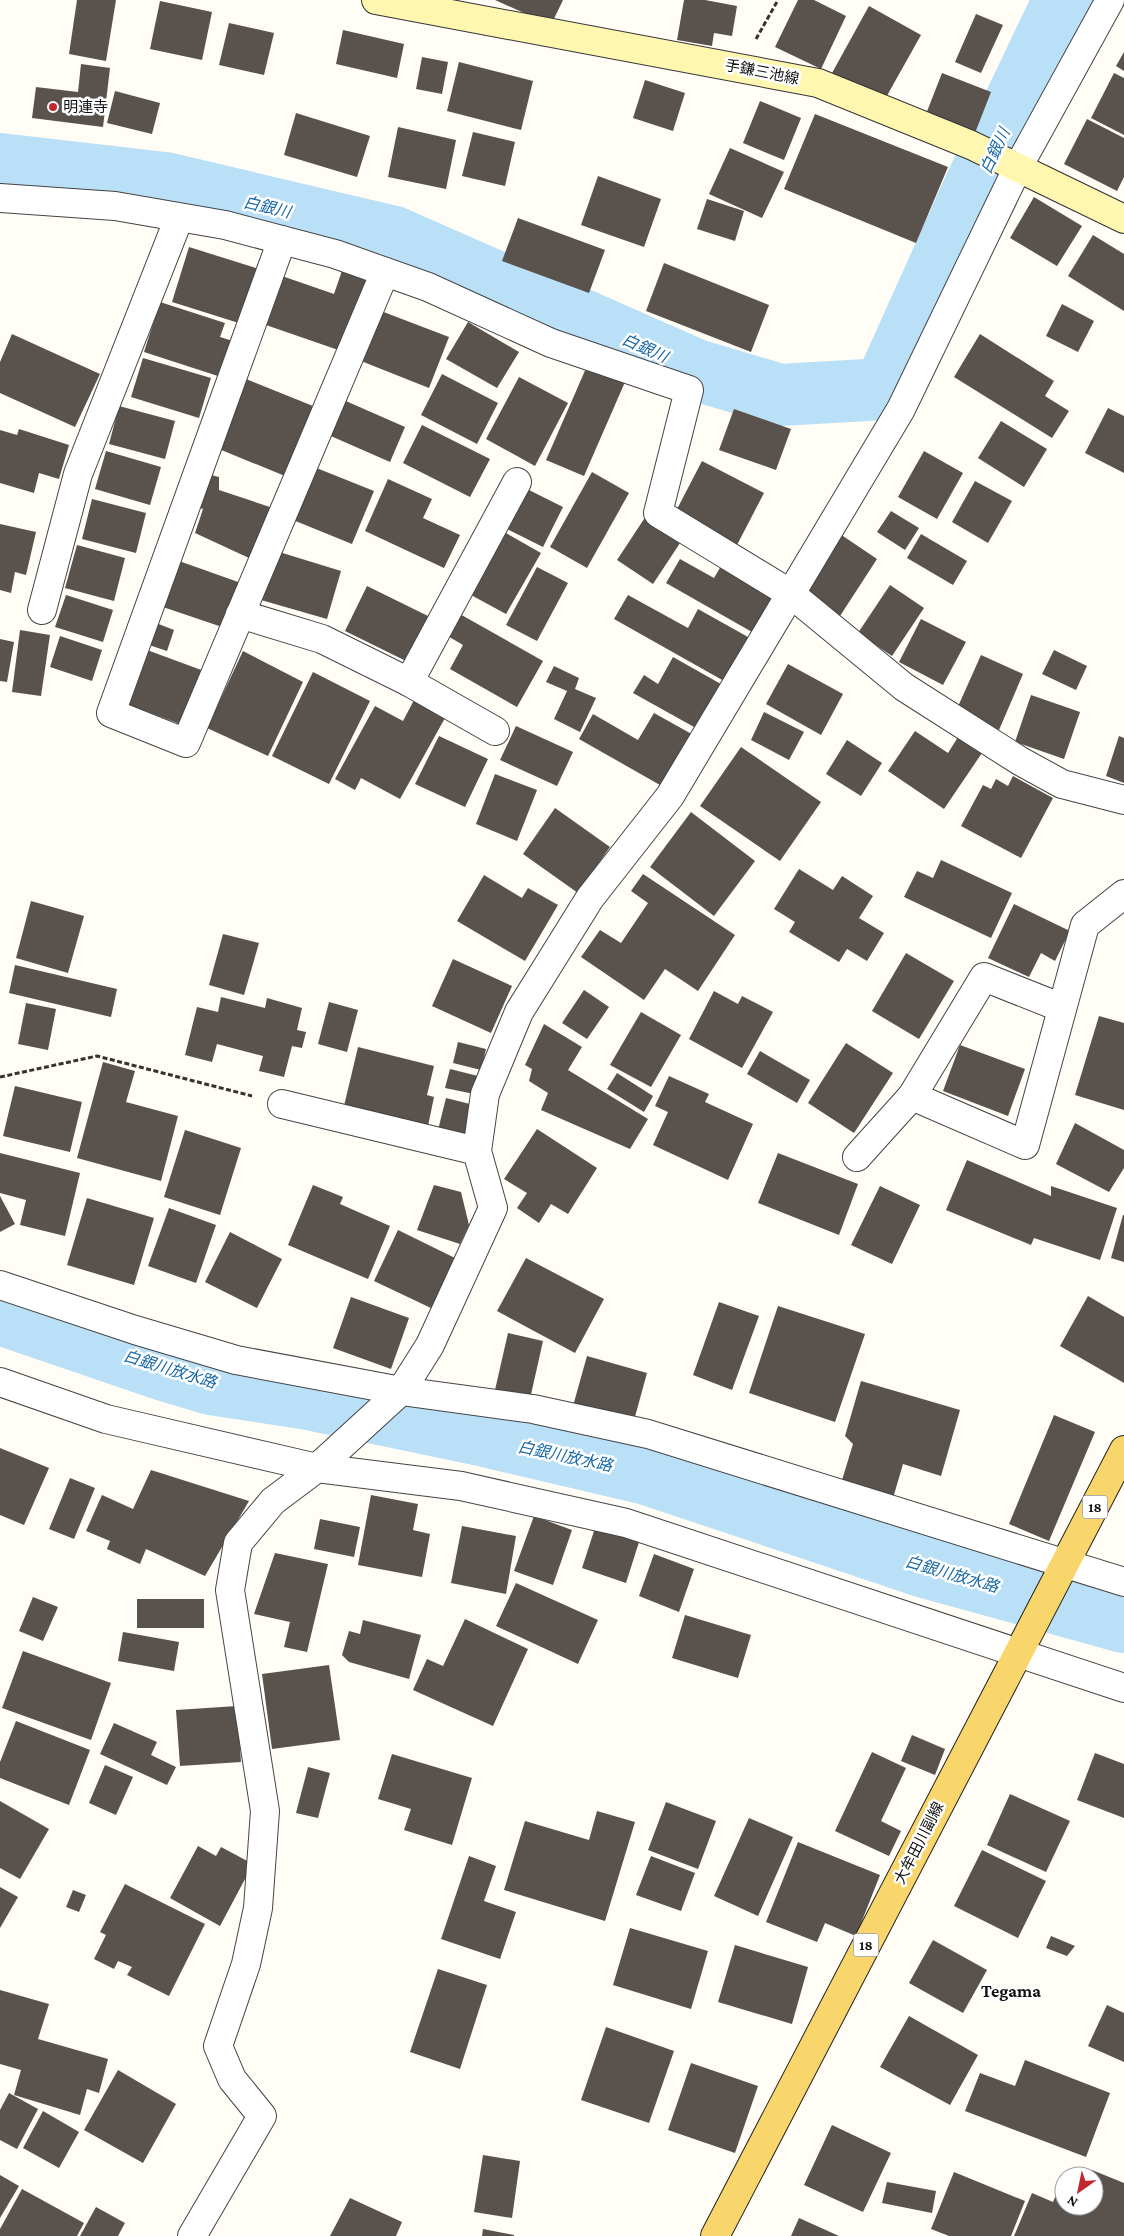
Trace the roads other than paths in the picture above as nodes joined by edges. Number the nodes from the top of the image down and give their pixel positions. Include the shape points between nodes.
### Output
1 (376, 0) edge
2 (1110, 0) edge
3 (414, 3) edge
4 (1017, 168) junction
5 (0, 198) edge
6 (179, 218) junction
7 (1124, 219) edge
8 (282, 240) junction
9 (385, 272) junction
10 (517, 482) dead end
11 (791, 594) junction
12 (42, 610) dead end
13 (240, 614) junction
14 (409, 682) junction
15 (495, 732) dead end
16 (1124, 800) edge
17 (1124, 894) edge
18 (1062, 1008) junction
19 (912, 1096) junction
20 (282, 1104) road end
21 (477, 1152) junction
22 (856, 1157) dead end
23 (0, 1285) edge
24 (0, 1382) edge
25 (401, 1391) junction
26 (1124, 1450) edge
27 (317, 1468) junction
28 (1064, 1566) junction
29 (1124, 1582) edge
30 (1021, 1647) junction
31 (1124, 1688) edge
32 (192, 2236) edge
33 (715, 2236) edge

1 - 3 main road, 手鎌三池線
2 - 4 street
3 - 4 main road, 手鎌三池線 via 818,83 971,145
4 - 7 main road, 手鎌三池線
4 - 11 street via 901,409
5 - 6 street via 114,206
6 - 8 street via 225,225
6 - 12 street via 78,474
8 - 9 street
8 - 13 street via 111,713 186,743
9 - 11 street via 428,287 551,343 689,390 658,513
9 - 13 street
10 - 14 street
11 - 16 street via 904,686 1020,761 1062,784
11 - 21 street via 670,796 590,898 519,1012 485,1094
13 - 14 street via 322,639
14 - 15 street
17 - 18 street via 1085,924
18 - 19 street via 984,977
18 - 19 street via 1025,1146
19 - 22 street
20 - 21 street
21 - 25 street via 493,1208 430,1344
23 - 25 street via 236,1360
24 - 27 street via 106,1419
25 - 27 street
25 - 28 street via 533,1408 648,1434
26 - 28 main road, 大牟田川副線 / 18
27 - 30 street via 461,1486 626,1523
27 - 32 street via 273,1501 238,1544 230,1590 265,1811 256,1918 246,1964 218,2046 232,2079 262,2116
28 - 29 street
28 - 30 main road, 大牟田川副線 / 18
30 - 31 street
30 - 33 main road, 大牟田川副線 / 18

